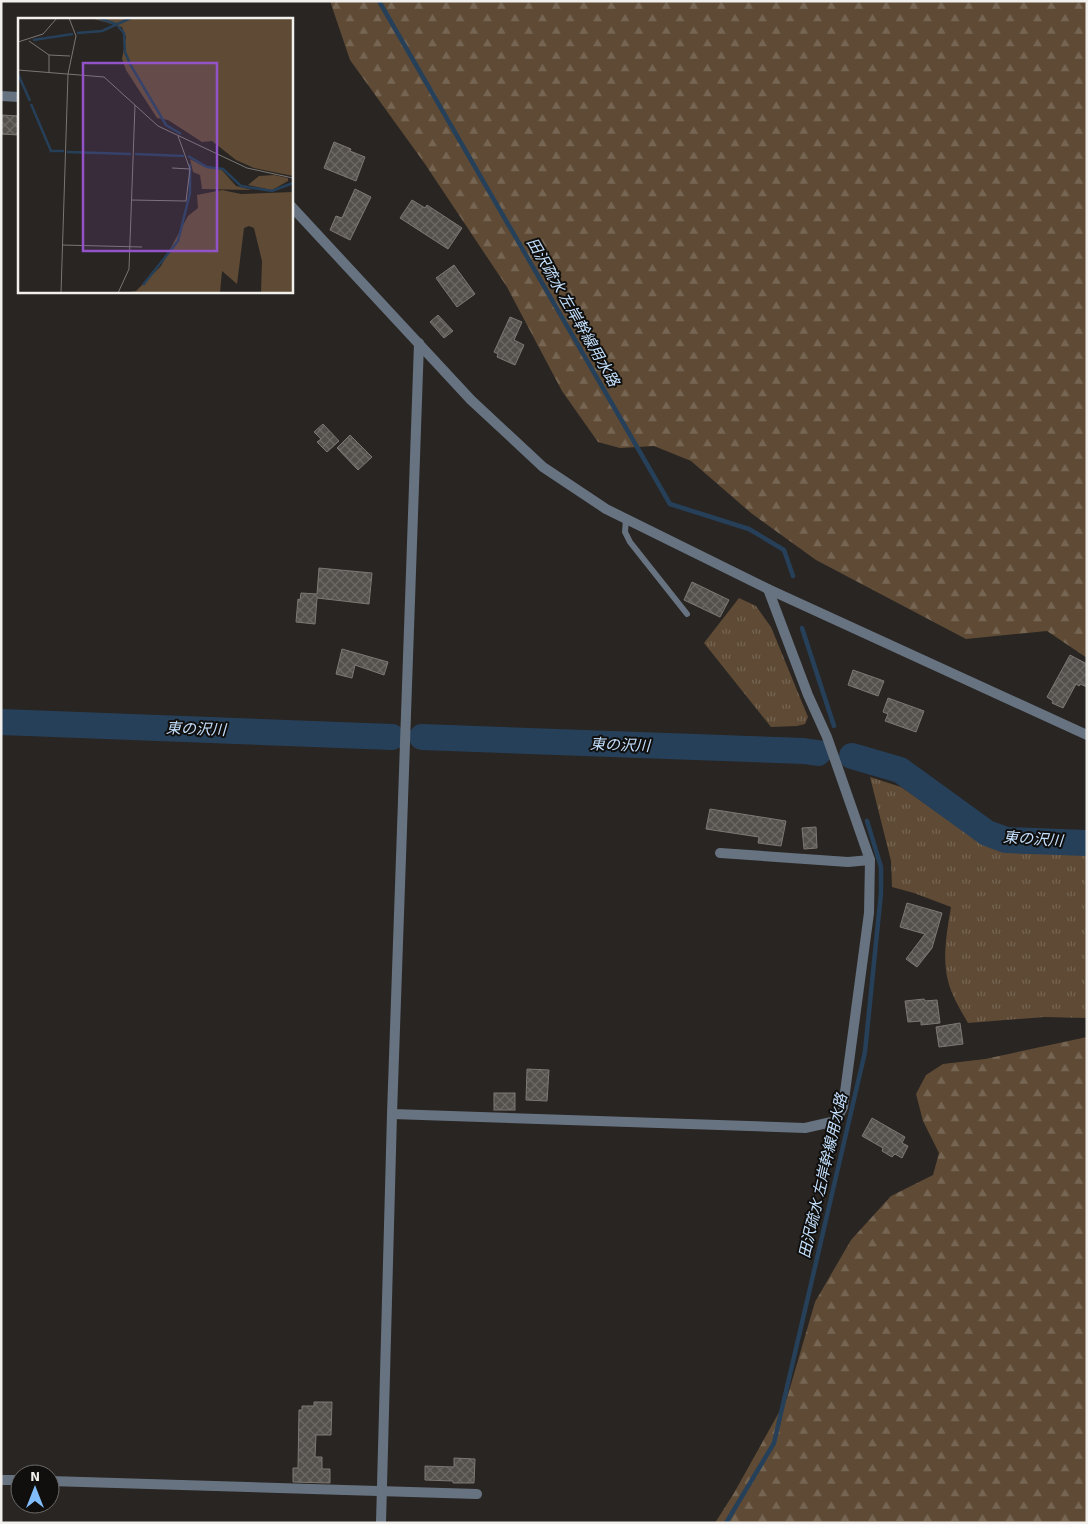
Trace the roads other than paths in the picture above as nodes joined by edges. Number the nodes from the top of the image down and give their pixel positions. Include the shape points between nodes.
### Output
1 (1, 96) edge
2 (18, 97) edge
3 (292, 207) edge
4 (419, 343) junction
5 (626, 519) junction
6 (768, 589) junction
7 (687, 614) dead end
8 (1087, 735) edge
9 (720, 854) dead end
10 (870, 860) junction
11 (392, 1114) junction
12 (60, 1481) edge
13 (382, 1492) junction
14 (477, 1494) dead end
15 (381, 1523) edge

1 - 2 street
3 - 4 street
4 - 5 street via 471,400 543,467
4 - 11 street
5 - 6 street
5 - 7 lane via 625,532 630,542
6 - 8 street
6 - 10 street
9 - 10 street via 848,862
10 - 11 street via 869,913 843,1107 836,1121 805,1128
11 - 13 street
12 - 13 street
13 - 14 street
13 - 15 street

